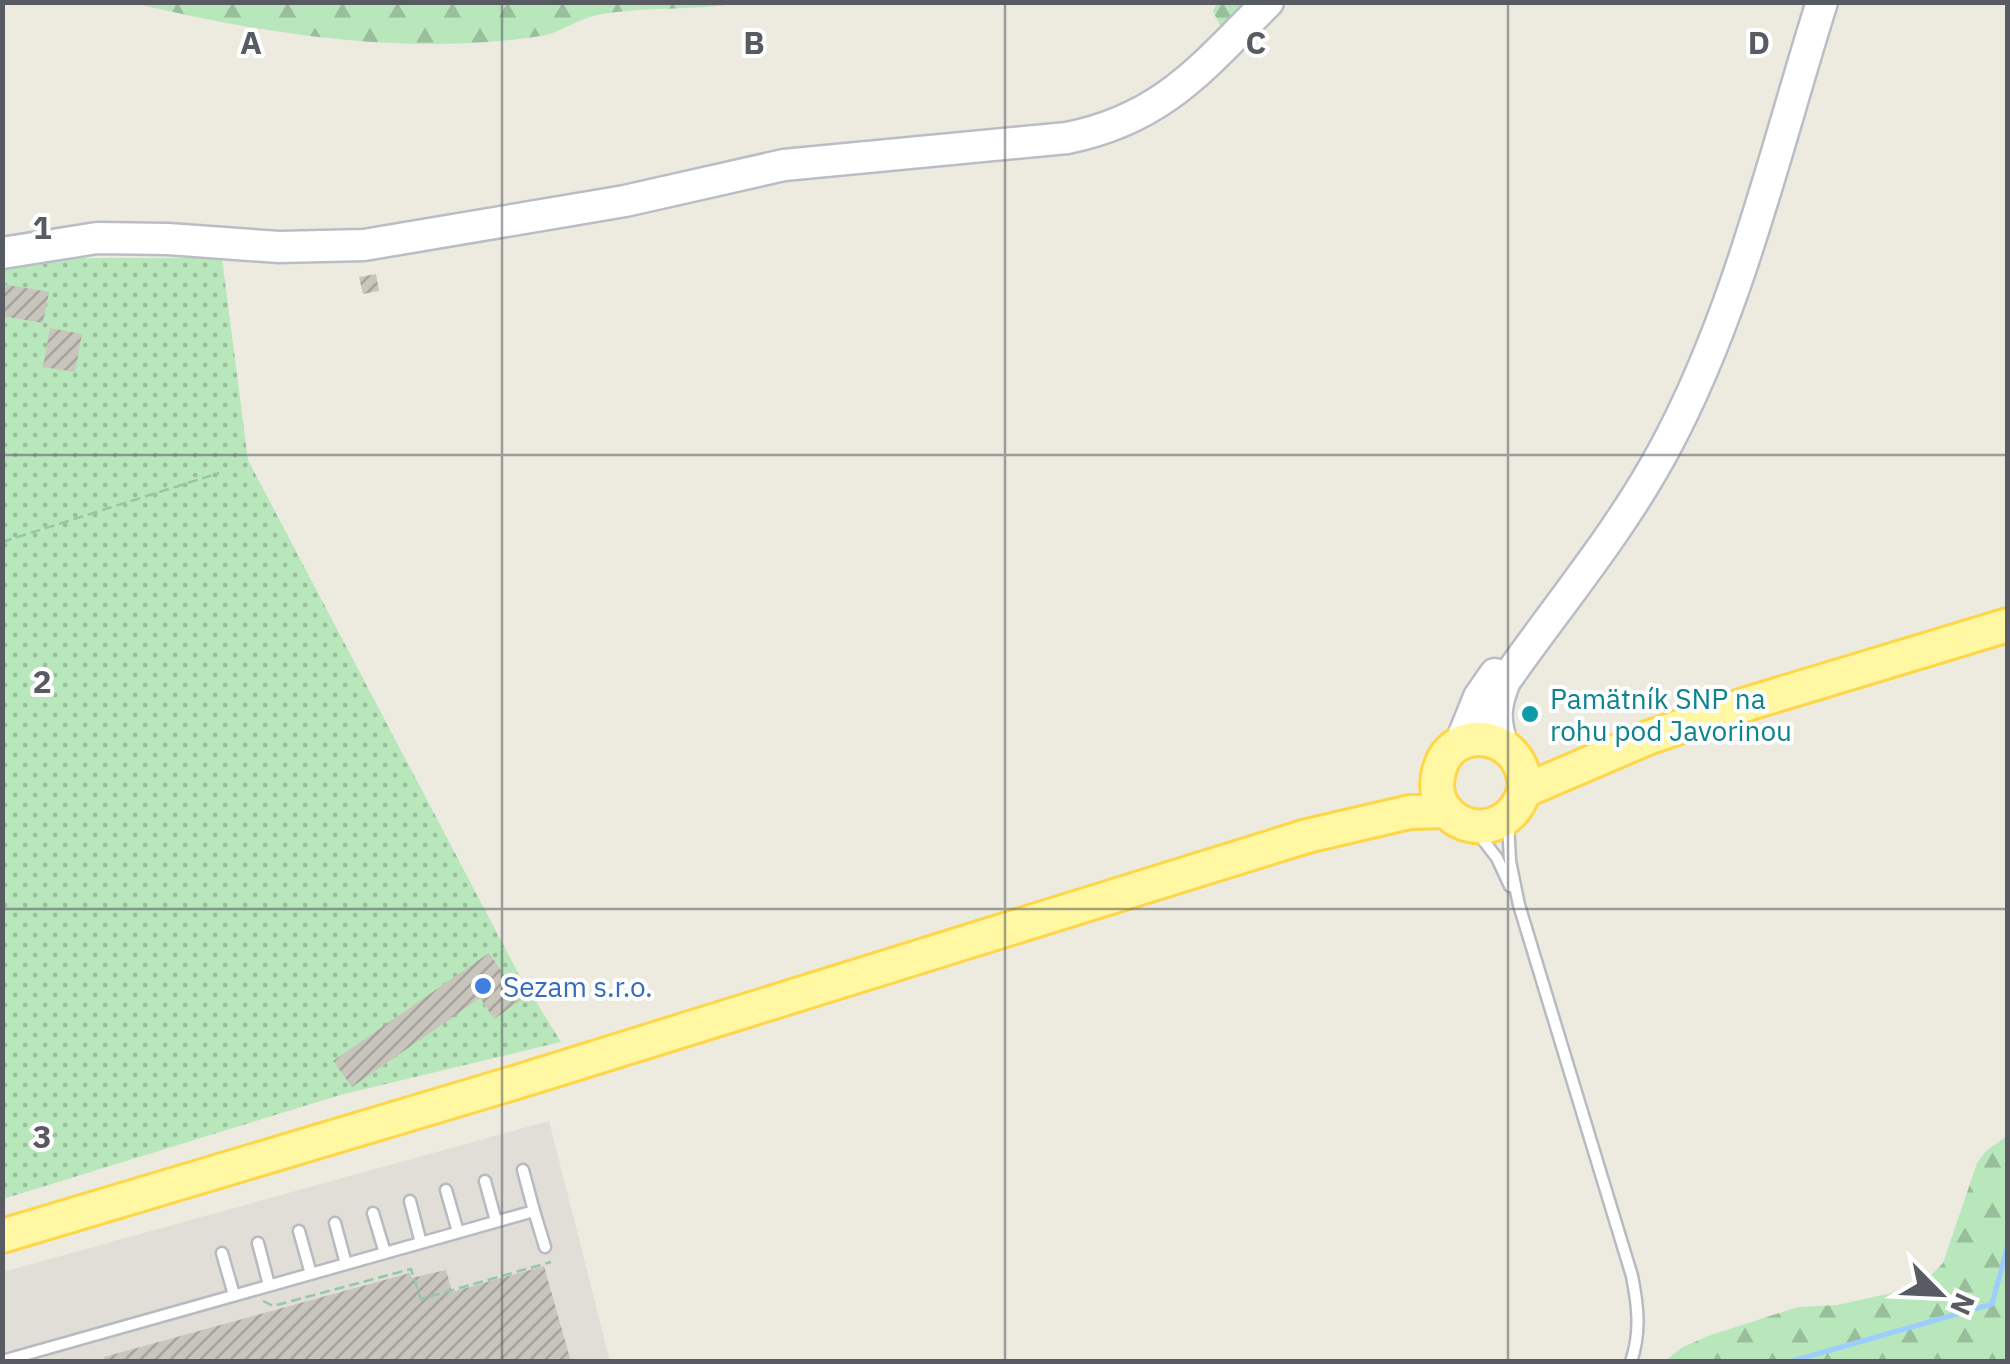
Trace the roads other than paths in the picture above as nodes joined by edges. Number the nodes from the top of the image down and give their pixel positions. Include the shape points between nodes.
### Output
1 (1268, 2) edge
2 (1822, 2) edge
3 (2, 253) edge
4 (1552, 614) junction
5 (2008, 625) edge
6 (1650, 738) junction
7 (1460, 744) junction
8 (1509, 750) junction
9 (1438, 775) junction
10 (1516, 804) junction
11 (1459, 819) junction
12 (1307, 836) junction
13 (1519, 905) junction
14 (522, 1170) dead end
15 (485, 1180) dead end
16 (446, 1190) dead end
17 (410, 1201) dead end
18 (534, 1210) junction
19 (373, 1213) dead end
20 (496, 1221) junction
21 (335, 1222) dead end
22 (299, 1231) dead end
23 (458, 1232) junction
24 (2, 1236) edge
25 (421, 1242) junction
26 (258, 1243) dead end
27 (545, 1247) dead end
28 (384, 1253) junction
29 (222, 1254) dead end
30 (346, 1264) junction
31 (311, 1274) junction
32 (270, 1286) junction
33 (234, 1295) junction
34 (2, 1360) edge
35 (1631, 1362) edge

1 - 3 street via 1196,74 1144,113 1078,136 784,164 625,201 364,245 97,238
2 - 4 street via 1744,254 1688,402 1634,502
4 - 7 street via 1486,685
4 - 8 street via 1496,702 1494,720
5 - 6 main road
6 - 8 main road via 1534,757
6 - 10 main road
7 - 8 main road via 1474,739
7 - 9 main road
8 - 10 main road via 1524,772
9 - 11 main road via 1437,788
9 - 12 main road via 1402,800
10 - 11 main road via 1491,826
10 - 13 lane via 1510,861
11 - 12 main road via 1410,812
11 - 13 lane via 1497,858
12 - 24 main road
13 - 35 lane via 1632,1276 1638,1331
14 - 18 lane
15 - 20 lane
16 - 23 lane
17 - 25 lane
18 - 20 lane
18 - 27 lane
19 - 28 lane
20 - 23 lane
21 - 30 lane
22 - 31 lane
23 - 25 lane
25 - 28 lane
26 - 32 lane
28 - 30 lane
29 - 33 lane
30 - 31 lane
31 - 32 lane
32 - 33 lane
33 - 34 lane

